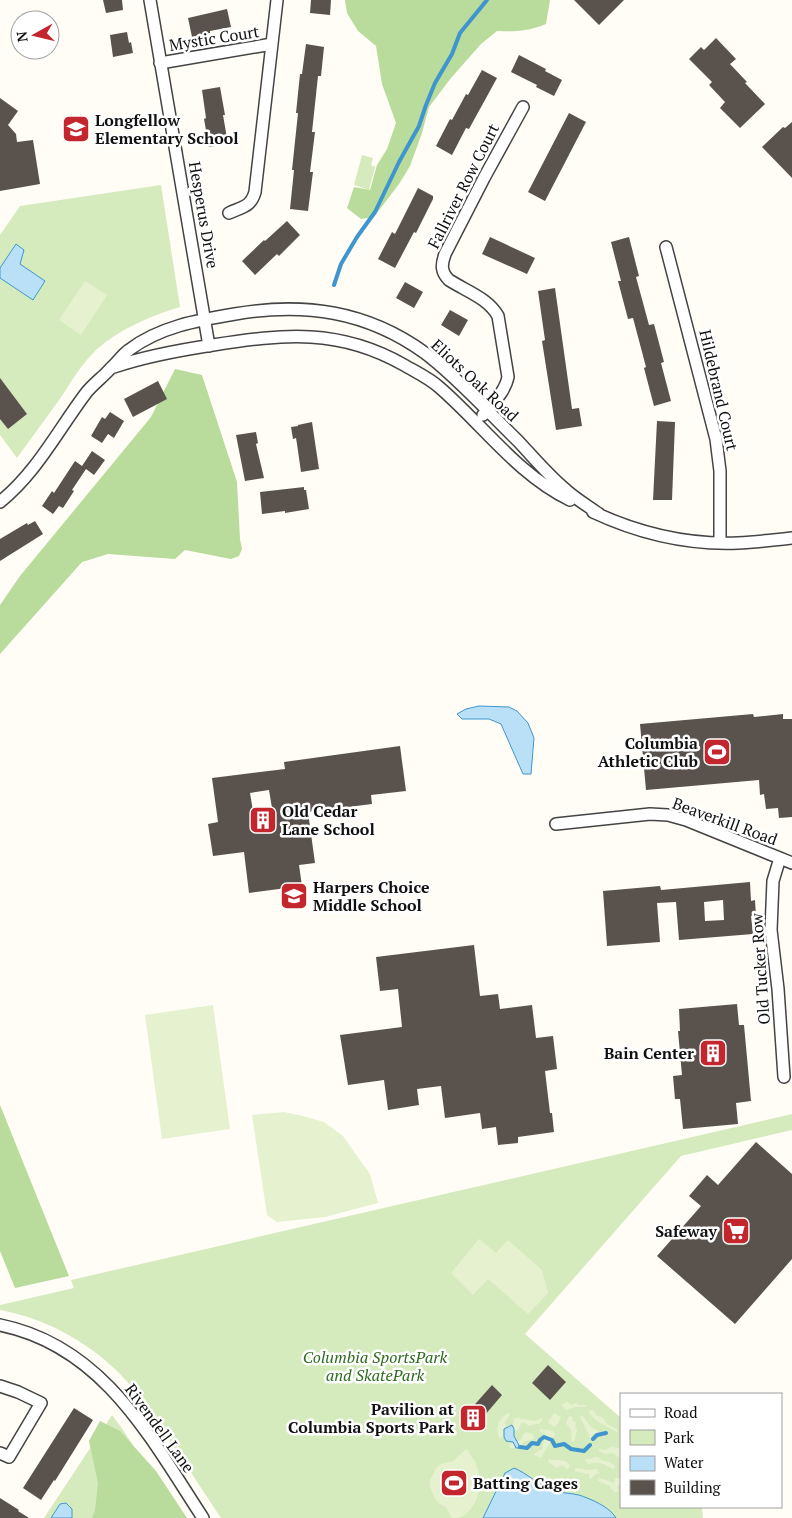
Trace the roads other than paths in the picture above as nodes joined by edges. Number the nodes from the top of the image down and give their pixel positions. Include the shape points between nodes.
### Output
1 (150, 0) edge
2 (278, 0) edge
3 (272, 44) junction
4 (160, 63) junction
5 (523, 107) dead end
6 (229, 213) dead end
7 (666, 247) dead end
8 (205, 319) junction
9 (209, 346) junction
10 (112, 368) junction
11 (486, 410) junction
12 (477, 422) junction
13 (0, 502) edge
14 (599, 514) junction
15 (792, 538) edge
16 (720, 543) junction
17 (556, 824) dead end
18 (780, 858) junction
19 (792, 862) edge
20 (784, 1078) dead end
21 (1, 1327) edge
22 (0, 1386) edge
23 (0, 1452) edge
24 (203, 1518) edge

1 - 4 street, Hesperus Drive
2 - 3 street, Mystic Court
3 - 4 street, Mystic Court
3 - 6 street, Mystic Court via 253,200
4 - 8 street, Hesperus Drive
5 - 11 street, Fallriver Row Court via 442,262 444,275 449,280 488,302 498,316 508,377 504,389
7 - 16 street, Hildebrand Court via 716,439 720,472
8 - 9 street, Hesperus Drive
8 - 10 street, Eliots Oak Road via 157,333 126,352
8 - 11 street, Eliots Oak Road via 277,309 319,310 348,315 378,326 425,353
9 - 10 street, Eliots Oak Road via 137,359
9 - 12 street, Eliots Oak Road via 296,336 370,348 438,386
10 - 13 street, Eliots Oak Road via 88,391 44,455
11 - 12 street, Fallriver Row Court
11 - 14 street, Eliots Oak Road via 566,490
12 - 14 street, Eliots Oak Road via 531,476
14 - 16 street, Eliots Oak Road via 656,536
15 - 16 street, Eliots Oak Road
17 - 18 street, Beaverkill Road via 668,815
18 - 19 street, Beaverkill Road
18 - 20 street, Old Tucker Row via 773,880 771,930
21 - 24 street, Rivendell Lane via 24,1331 52,1343 97,1375 132,1412
22 - 23 street via 41,1403 9,1457

